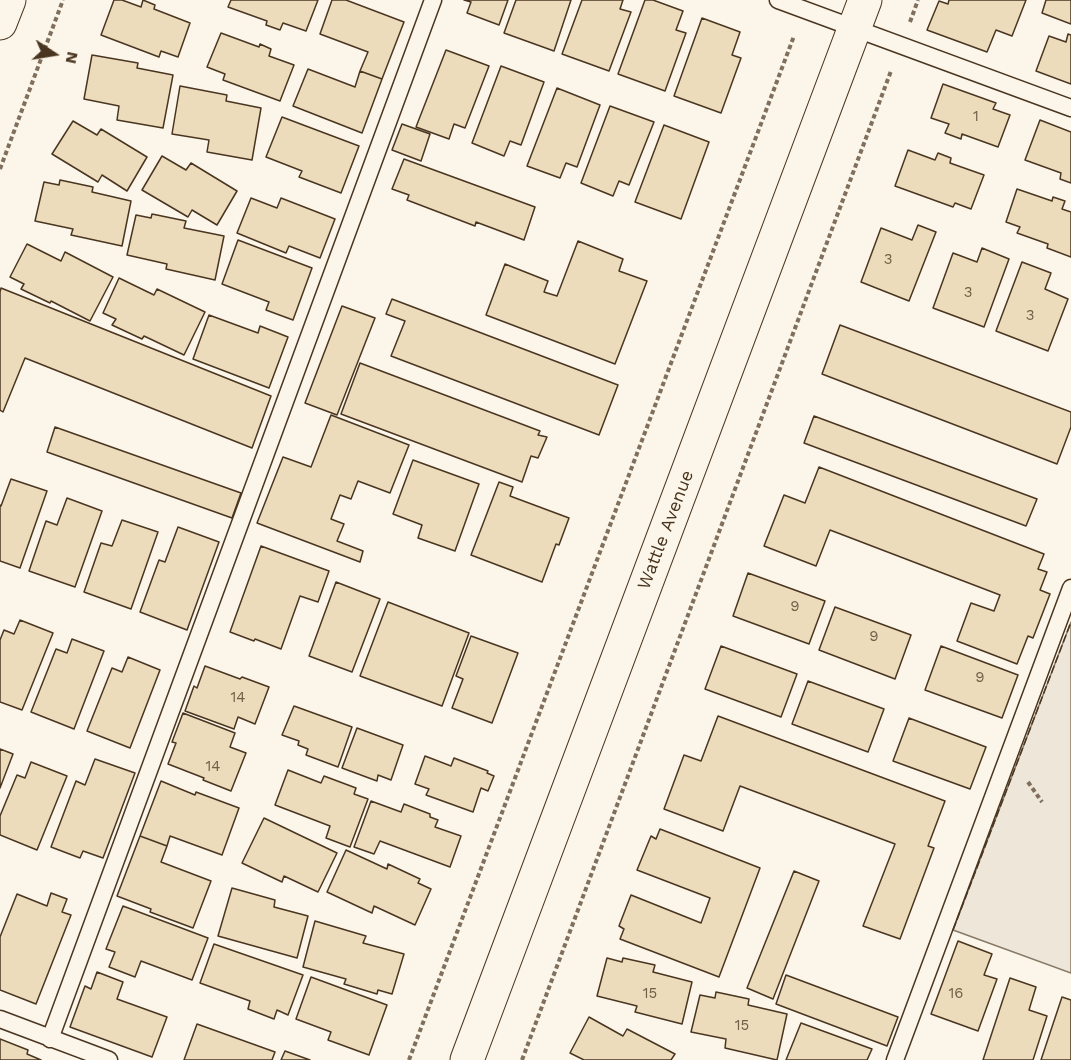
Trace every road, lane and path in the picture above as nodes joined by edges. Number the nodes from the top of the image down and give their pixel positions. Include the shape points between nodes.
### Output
1 (9, 0) edge
2 (63, 0) edge
3 (434, 0) edge
4 (778, 0) edge
5 (918, 0) edge
6 (804, 10) junction
7 (860, 14) edge
8 (0, 23) edge
9 (901, 46) junction
10 (1071, 108) edge
11 (0, 169) edge
12 (1071, 588) edge
13 (0, 1019) edge
14 (50, 1039) junction
15 (109, 1060) edge
16 (409, 1060) edge
17 (467, 1060) edge
18 (522, 1060) edge
19 (895, 1060) edge

1 - 8 street
2 - 11 path
3 - 14 lane
4 - 6 lane
5 - 9 path
6 - 7 lane
6 - 16 path
7 - 9 lane
7 - 17 street, Wattle Avenue
9 - 10 lane
9 - 18 path
12 - 19 lane
13 - 14 lane
14 - 15 lane

